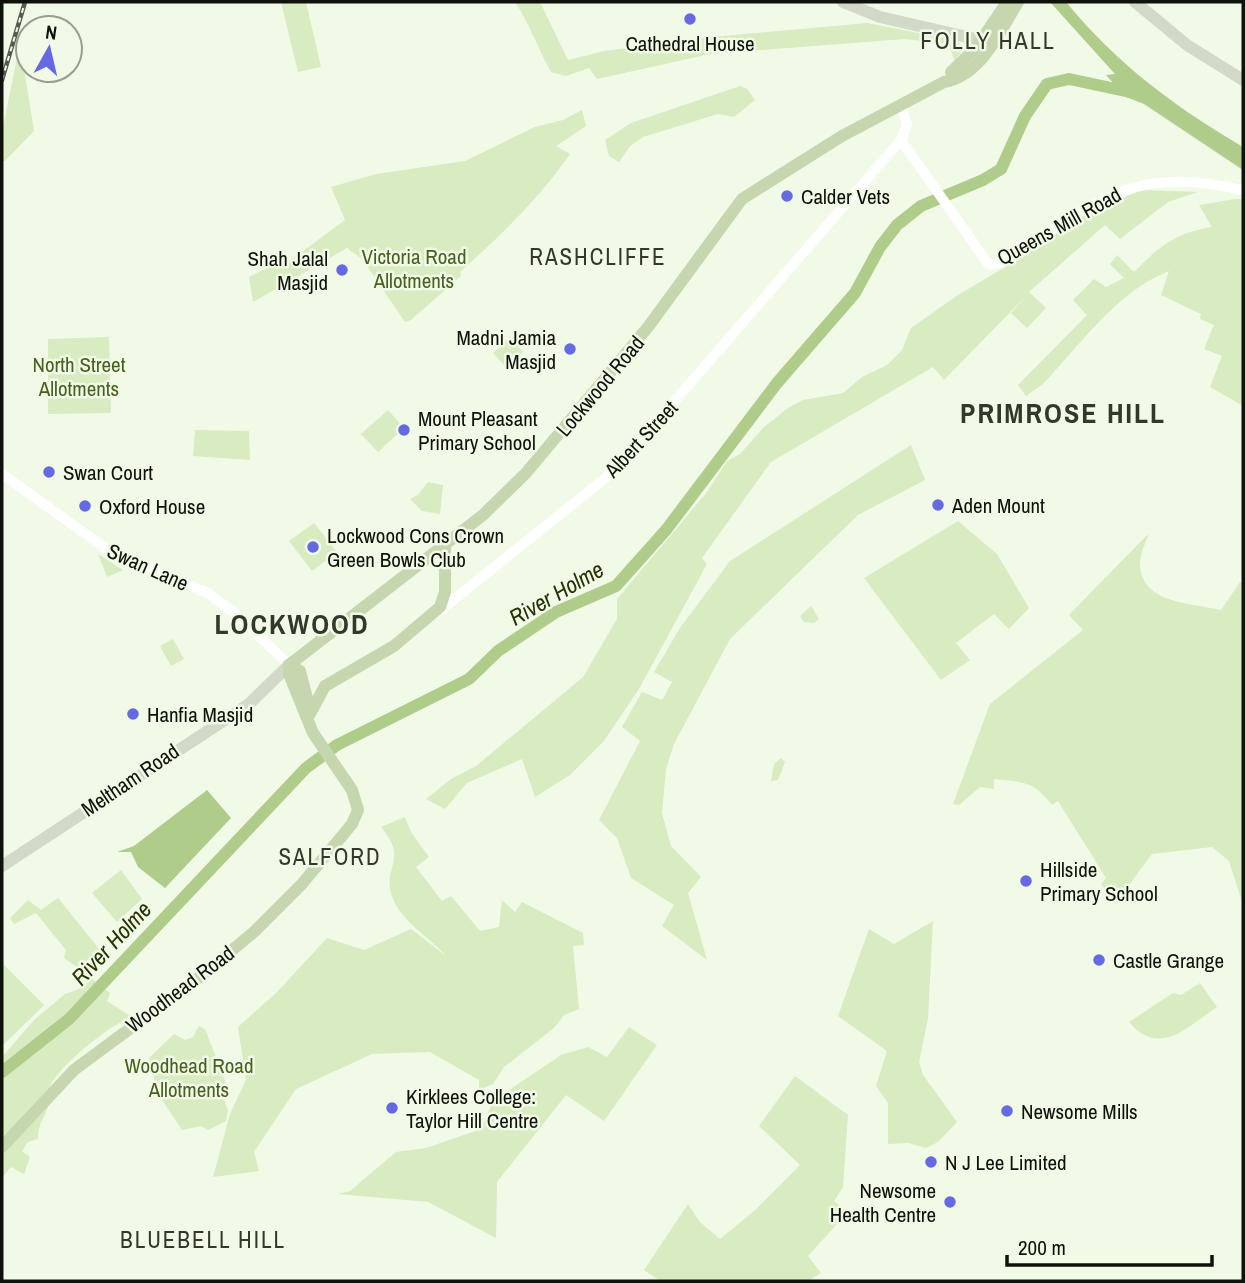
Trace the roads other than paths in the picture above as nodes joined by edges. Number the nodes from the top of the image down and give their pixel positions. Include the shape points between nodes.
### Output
1 (843, 2) edge
2 (1007, 2) edge
3 (1018, 2) edge
4 (1135, 2) edge
5 (965, 34) junction
6 (988, 41) junction
7 (971, 53) junction
8 (1243, 80) edge
9 (944, 82) junction
10 (900, 104) junction
11 (901, 140) junction
12 (1242, 190) edge
13 (2, 474) edge
14 (445, 545) junction
15 (433, 614) junction
16 (289, 665) junction
17 (309, 719) junction
18 (2, 866) edge
19 (2, 1147) edge

1 - 5 main road via 880,16
2 - 6 main road
3 - 6 main road
4 - 8 main road via 1187,45
5 - 6 main road
5 - 7 main road
6 - 7 main road
6 - 9 main road via 968,69
7 - 9 main road
9 - 10 main road
10 - 11 street via 907,124
10 - 14 main road, Lockwood Road via 742,198 641,337 526,473
11 - 12 street, Queens Mill Road via 985,262 994,265 1121,190 1150,183 1210,184
11 - 15 street, Albert Street via 613,472
13 - 16 street, Swan Lane via 112,553 208,593
14 - 15 main road via 444,600
14 - 16 main road, Lockwood Road
15 - 17 main road, Albert Street via 394,646 325,686
16 - 17 main road
16 - 18 main road, Meltham Road via 249,704
17 - 19 main road, Woodhead Road via 318,743 352,790 358,810 352,824 266,921 209,970 74,1070

